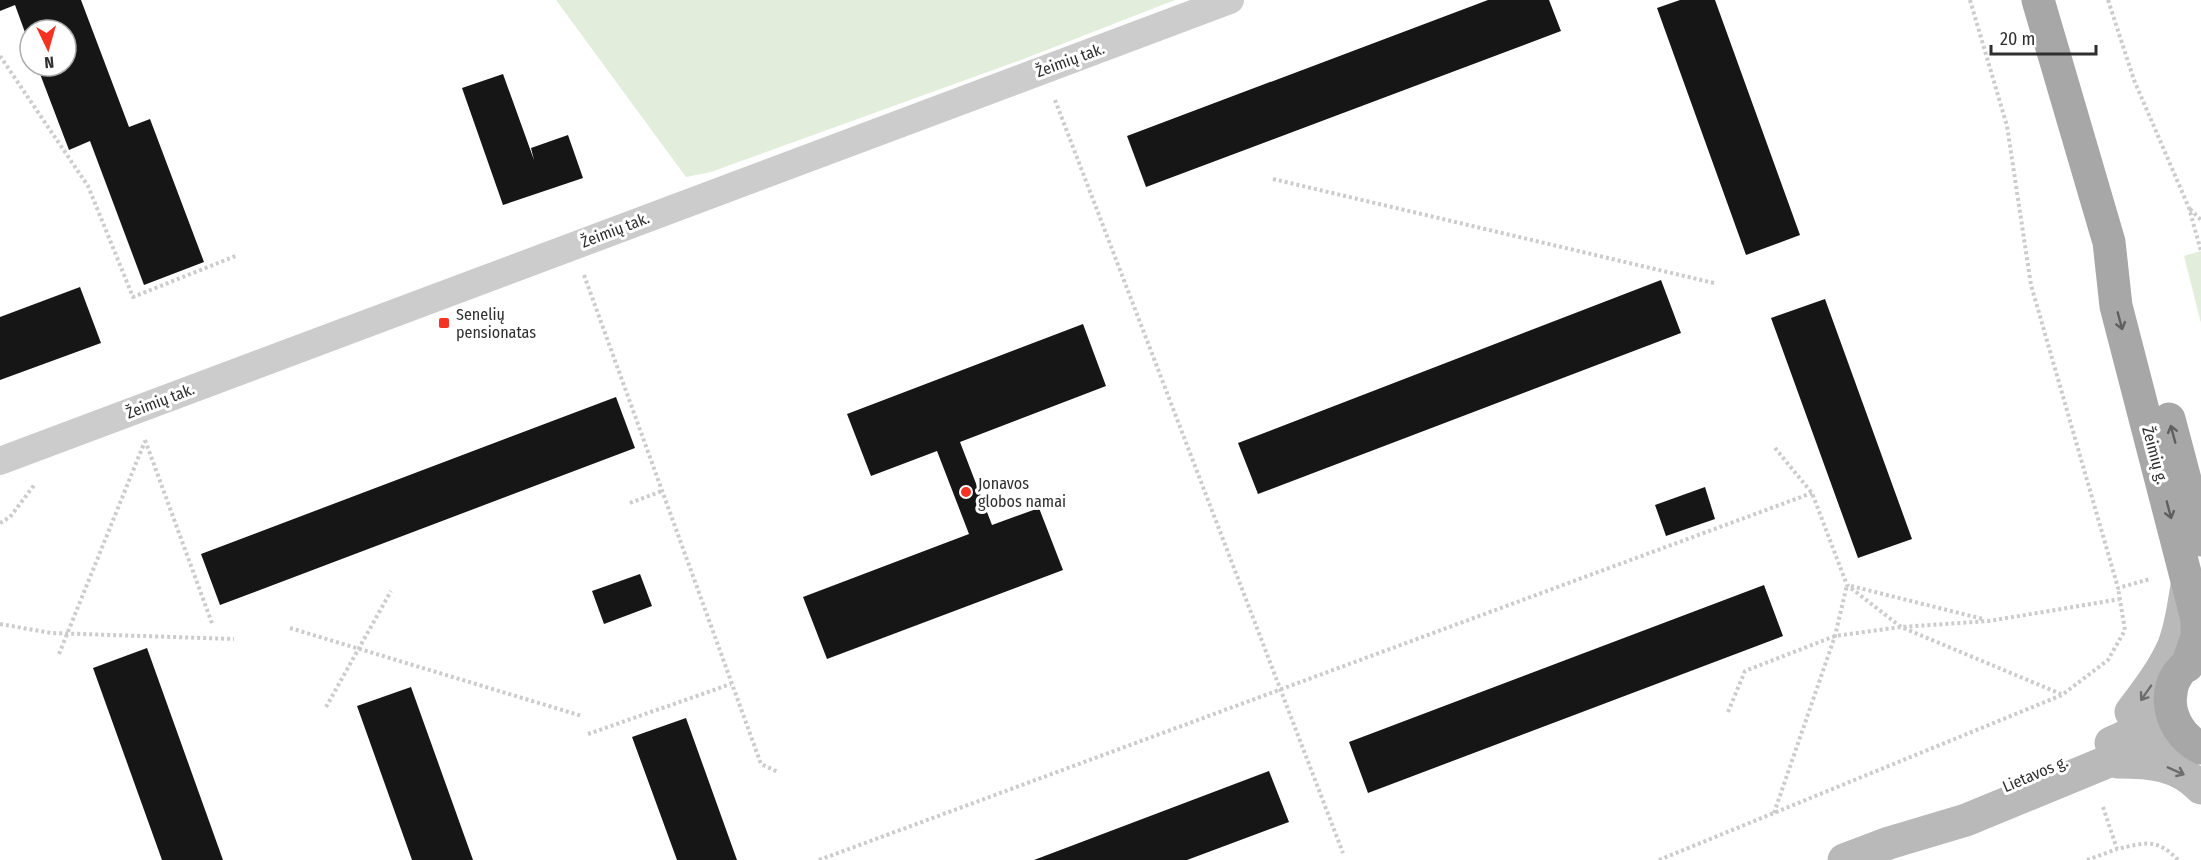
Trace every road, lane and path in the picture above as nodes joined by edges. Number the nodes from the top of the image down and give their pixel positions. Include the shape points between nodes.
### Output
1 (1230, 0) edge
2 (1970, 0) edge
3 (2038, 0) edge
4 (2108, 0) edge
5 (0, 56) edge
6 (1043, 70) junction
7 (1273, 179) dead end
8 (2189, 208) junction
9 (2201, 220) edge
10 (2109, 242) junction
11 (573, 246) junction
12 (2201, 251) edge
13 (238, 255) dead end
14 (1714, 283) dead end
15 (141, 431) dead end
16 (145, 441) junction
17 (1775, 448) dead end
18 (0, 461) edge
19 (662, 491) junction
20 (1812, 493) junction
21 (2194, 500) edge
22 (630, 503) dead end
23 (2201, 540) edge
24 (2150, 579) dead end
25 (2188, 580) junction
26 (1847, 585) junction
27 (2118, 588) junction
28 (391, 591) dead end
29 (2121, 598) junction
30 (1989, 621) junction
31 (0, 624) edge
32 (213, 626) dead end
33 (1901, 627) junction
34 (291, 628) dead end
35 (67, 634) junction
36 (1835, 636) junction
37 (234, 639) dead end
38 (359, 648) junction
39 (59, 654) dead end
40 (2194, 661) edge
41 (731, 684) junction
42 (1281, 690) junction
43 (2171, 694) junction
44 (2062, 695) junction
45 (326, 707) dead end
46 (1728, 712) dead end
47 (582, 716) dead end
48 (588, 734) dead end
49 (2196, 746) edge
50 (2101, 755) junction
51 (778, 772) dead end
52 (2201, 788) edge
53 (2103, 807) dead end
54 (1773, 813) junction
55 (2117, 849) junction
56 (1343, 853) dead end
57 (819, 860) edge
58 (1659, 860) edge
59 (1844, 860) edge
60 (2087, 860) edge
61 (2178, 860) edge

1 - 6 street, Žeimių tak.
2 - 27 path via 2007,126 2031,285
3 - 10 main road, Žeimių g.
4 - 8 path via 2134,80
5 - 13 path via 88,186 133,297
6 - 11 street, Žeimių tak.
6 - 42 path
7 - 14 path
8 - 9 path
8 - 12 path
21 -> 10 main road, Žeimių g. via 2138,300
10 -> 25 main road, Žeimių g. via 2116,306
11 - 18 street, Žeimių tak.
11 - 19 path
15 - 16 path
16 - 32 path
16 - 35 path
17 - 20 path
19 - 22 path
19 - 41 path
20 - 26 path
20 - 42 path
21 - 23 main road, Žeimių g.
24 - 27 path
25 - 40 main road, Žeimių g. via 2197,619
25 -> 50 main road via 2174,645
26 - 30 path
26 - 33 path
26 - 36 path
27 - 29 path
28 - 38 path
29 - 30 path
29 - 44 path via 2125,630 2108,660
30 - 33 path
31 - 35 path
33 - 36 path
33 - 44 path
34 - 38 path
35 - 37 path
35 - 39 path
36 - 46 path via 1745,671
36 - 54 path
38 - 45 path
38 - 47 path
40 - 43 main road, Žeimių g. via 2174,684
41 - 48 path
41 - 51 path via 761,764
42 - 56 path
42 - 57 path
43 - 49 main road via 2176,727
43 - 50 main road, Lietavos g. via 2150,722
44 - 54 path
49 - 50 main road, Lietavos g. via 2173,740
50 -> 52 main road via 2167,766 2190,777
50 - 59 main road, Lietavos g. via 1958,806 1889,843
53 - 55 path
54 - 58 path
55 - 60 path
55 - 61 path via 2149,843 2167,849

